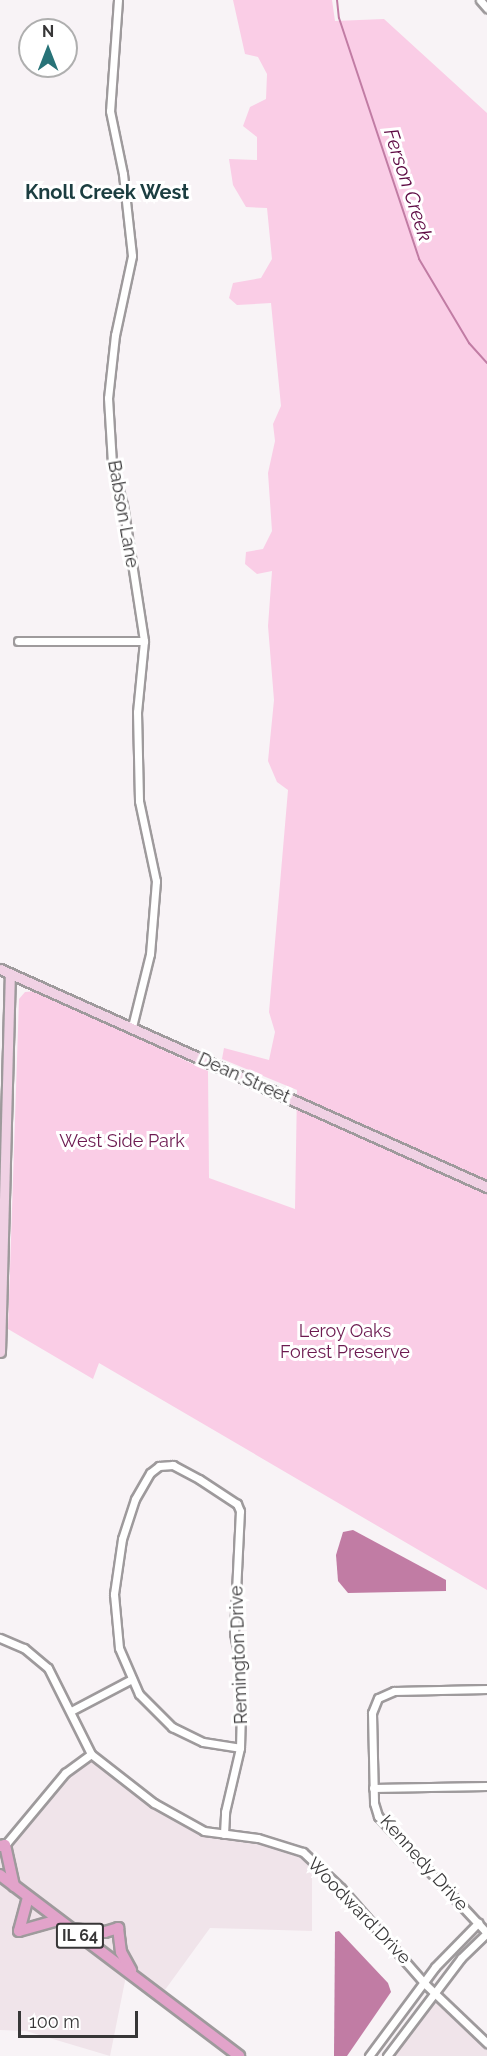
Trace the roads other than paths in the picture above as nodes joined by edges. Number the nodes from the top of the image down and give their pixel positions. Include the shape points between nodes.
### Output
1 (118, 0) edge
2 (480, 0) edge
3 (487, 8) edge
4 (144, 640) junction
5 (18, 641) dead end
6 (0, 969) edge
7 (10, 974) junction
8 (132, 1027) junction
9 (487, 1187) edge
10 (0, 1352) edge
11 (0, 1638) edge
12 (132, 1679) junction
13 (487, 1689) edge
14 (71, 1711) junction
15 (240, 1748) junction
16 (91, 1754) junction
17 (487, 1786) edge
18 (373, 1788) junction
19 (224, 1834) junction
20 (3, 1846) edge
21 (0, 1875) edge
22 (14, 1886) junction
23 (28, 1898) junction
24 (58, 1920) junction
25 (478, 1923) junction
26 (70, 1929) junction
27 (487, 1933) edge
28 (132, 1973) junction
29 (425, 1984) junction
30 (434, 1993) junction
31 (487, 2043) edge
32 (239, 2056) edge
33 (369, 2056) edge
34 (387, 2056) edge

1 - 4 street, Babson Lane via 110,111 123,175 132,256 115,335 108,398 112,464 123,505
2 - 3 street
4 - 5 street
4 - 8 street, Babson Lane via 137,712 139,801 156,881 150,954
6 - 7 street, Dean Street
7 - 8 street, Dean Street
7 - 10 street
8 - 9 street, Dean Street
11 - 14 street, Woodward Drive via 24,1648 48,1668
12 - 14 street
12 - 15 street via 139,1694 172,1727 203,1742
12 - 15 street, Remington Drive via 119,1648 114,1594 122,1539 135,1498 150,1473 159,1466 173,1466 237,1504 240,1511 234,1633 242,1674
13 - 18 street, Kennedy Drive via 394,1691 378,1698 372,1713
14 - 16 street, Woodward Drive
15 - 19 street, Remington Drive via 225,1812
16 - 19 street, Woodward Drive via 154,1803 204,1831
16 - 20 street via 65,1773
17 - 18 street
18 - 25 street, Kennedy Drive via 378,1816
19 - 29 street, Woodward Drive via 258,1838 303,1852
20 - 22 main road
21 - 22 main road, IL 64
22 - 23 main road, IL 64
23 - 24 main road, IL 64
23 - 24 main road via 19,1931
24 - 26 main road, IL 64
25 - 27 street, Kennedy Drive
25 - 29 street via 435,1967
26 - 28 main road, IL 64
26 - 28 main road via 105,1932 118,1928 121,1952
27 - 30 street
28 - 32 main road, IL 64
29 - 30 street, Woodward Drive
29 - 33 street
30 - 31 street, Woodward Drive
30 - 34 street

